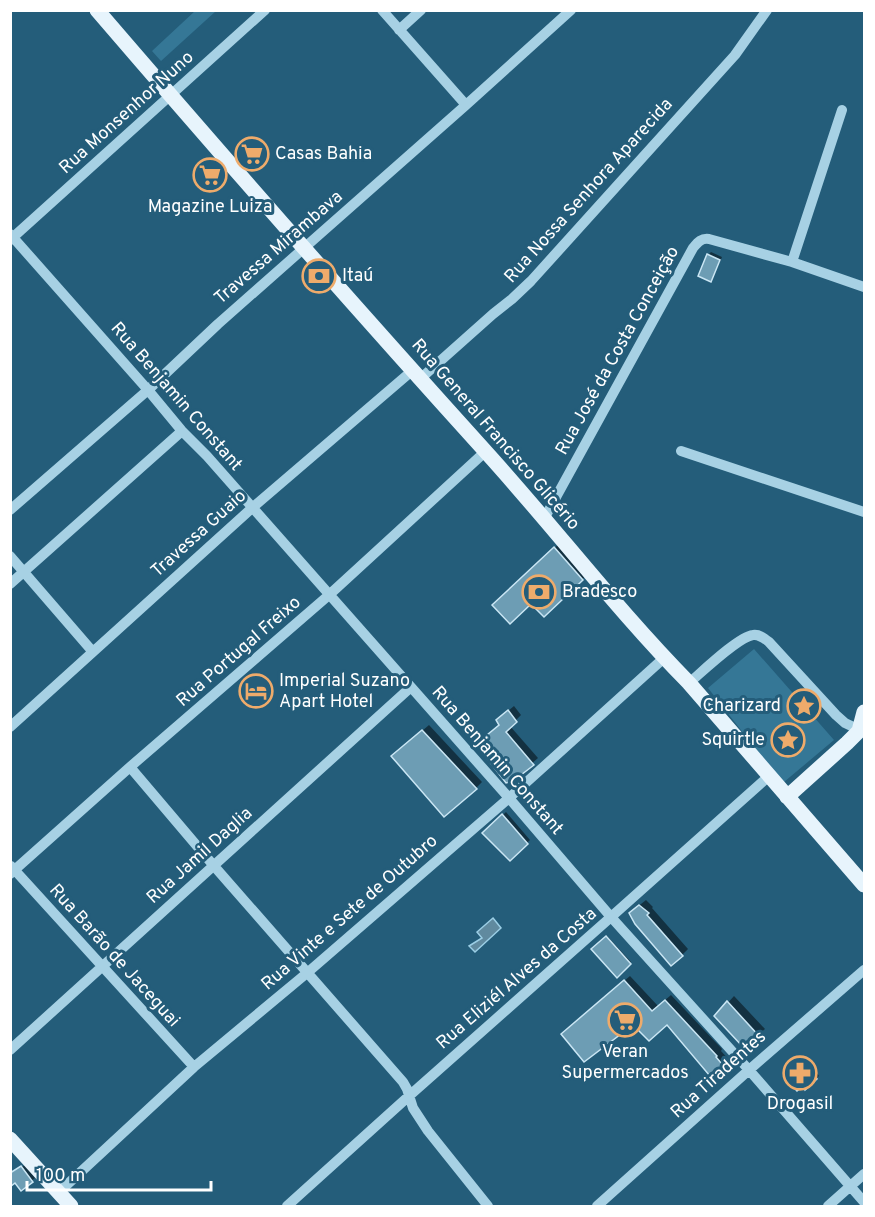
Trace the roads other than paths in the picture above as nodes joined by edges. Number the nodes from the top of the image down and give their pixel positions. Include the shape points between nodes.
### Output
1 (97, 10) edge
2 (265, 10) edge
3 (382, 10) edge
4 (421, 10) edge
5 (571, 10) edge
6 (765, 14) edge
7 (399, 30) junction
8 (172, 95) junction
9 (466, 105) junction
10 (842, 110) dead end
11 (12, 237) edge
12 (303, 248) junction
13 (792, 262) junction
14 (864, 286) edge
15 (417, 374) junction
16 (148, 390) junction
17 (182, 431) junction
18 (681, 451) dead end
19 (486, 452) junction
20 (252, 508) junction
21 (10, 510) edge
22 (864, 512) edge
23 (544, 519) junction
24 (10, 556) edge
25 (24, 572) junction
26 (10, 584) edge
27 (329, 595) junction
28 (93, 652) junction
29 (664, 658) junction
30 (689, 683) junction
31 (411, 687) junction
32 (864, 712) edge
33 (10, 727) edge
34 (862, 731) edge
35 (130, 767) junction
36 (768, 776) junction
37 (787, 797) junction
38 (509, 798) junction
39 (214, 866) junction
40 (12, 870) edge
41 (864, 885) edge
42 (611, 917) junction
43 (102, 967) junction
44 (864, 970) edge
45 (307, 973) junction
46 (10, 1050) edge
47 (194, 1067) junction
48 (748, 1070) junction
49 (409, 1096) junction
50 (11, 1140) edge
51 (864, 1174) edge
52 (850, 1186) junction
53 (58, 1193) junction
54 (864, 1202) edge
55 (70, 1206) edge
56 (287, 1206) edge
57 (488, 1206) edge
58 (597, 1206) edge
59 (828, 1206) edge

1 - 8 main road, Rua General Francisco Glicério
2 - 8 street, Rua Monsenhor Nuno
3 - 7 street
4 - 7 street
5 - 9 street, Travessa Mirambava
6 - 15 street, Rua Nossa Senhora Aparecida via 725,68 531,281
7 - 9 street
8 - 11 street, Rua Monsenhor Nuno
8 - 12 main road, Rua General Francisco Glicério
9 - 12 street, Travessa Mirambava
10 - 13 street
11 - 16 street, Rua Benjamin Constant
12 - 15 main road, Rua General Francisco Glicério
12 - 16 street, Travessa Mirambava
13 - 14 street
13 - 23 street, Rua José da Costa Conceição via 703,238 693,248
15 - 19 main road, Rua General Francisco Glicério
15 - 20 street, Travessa Guaio
16 - 17 street, Rua Benjamin Constant
16 - 21 street, Travessa Mirambava
17 - 20 street, Rua Benjamin Constant
17 - 25 street
18 - 22 street
19 - 23 main road, Rua General Francisco Glicério
19 - 27 street, Rua Portugal Freixo
20 - 27 street, Rua Benjamin Constant
20 - 28 street, Travessa Guaio
23 - 29 main road, Rua General Francisco Glicério
24 - 25 street
25 - 26 street
25 - 28 street
27 - 31 street, Rua Benjamin Constant
27 - 35 street, Rua Portugal Freixo
28 - 33 street, Travessa Guaio
29 - 30 main road, Rua General Francisco Glicério
29 - 38 street, Rua Vinte e Sete de Outubro
30 - 34 street via 736,643 759,635 836,715
30 - 36 main road, Rua General Francisco Glicério
31 - 38 street, Rua Benjamin Constant
31 - 39 street, Rua Jamil Daglia
32 - 34 main road
34 - 37 main road
35 - 39 street
35 - 40 street, Rua Portugal Freixo
36 - 37 main road, Rua General Francisco Glicério
36 - 42 street, Rua Eliziél Alves da Costa
37 - 41 main road, Rua General Francisco Glicério
38 - 42 street, Rua Benjamin Constant
38 - 45 street, Rua Vinte e Sete de Outubro
39 - 43 street, Rua Jamil Daglia
39 - 45 street
40 - 43 street, Rua Barão de Jaceguai
42 - 48 street, Rua Benjamin Constant
42 - 49 street, Rua Eliziél Alves da Costa
43 - 46 street, Rua Jamil Daglia
43 - 47 street, Rua Barão de Jaceguai
44 - 48 street, Rua Tiradentes
45 - 47 street, Rua Vinte e Sete de Outubro
45 - 49 street via 403,1082
47 - 53 street, Rua Vinte e Sete de Outubro
48 - 52 street, Rua Benjamin Constant
48 - 58 street, Rua Tiradentes
49 - 56 street, Rua Eliziél Alves da Costa
49 - 57 street via 428,1131
50 - 53 main road
51 - 52 street
52 - 54 street, Rua Benjamin Constant
52 - 59 street
53 - 55 main road

